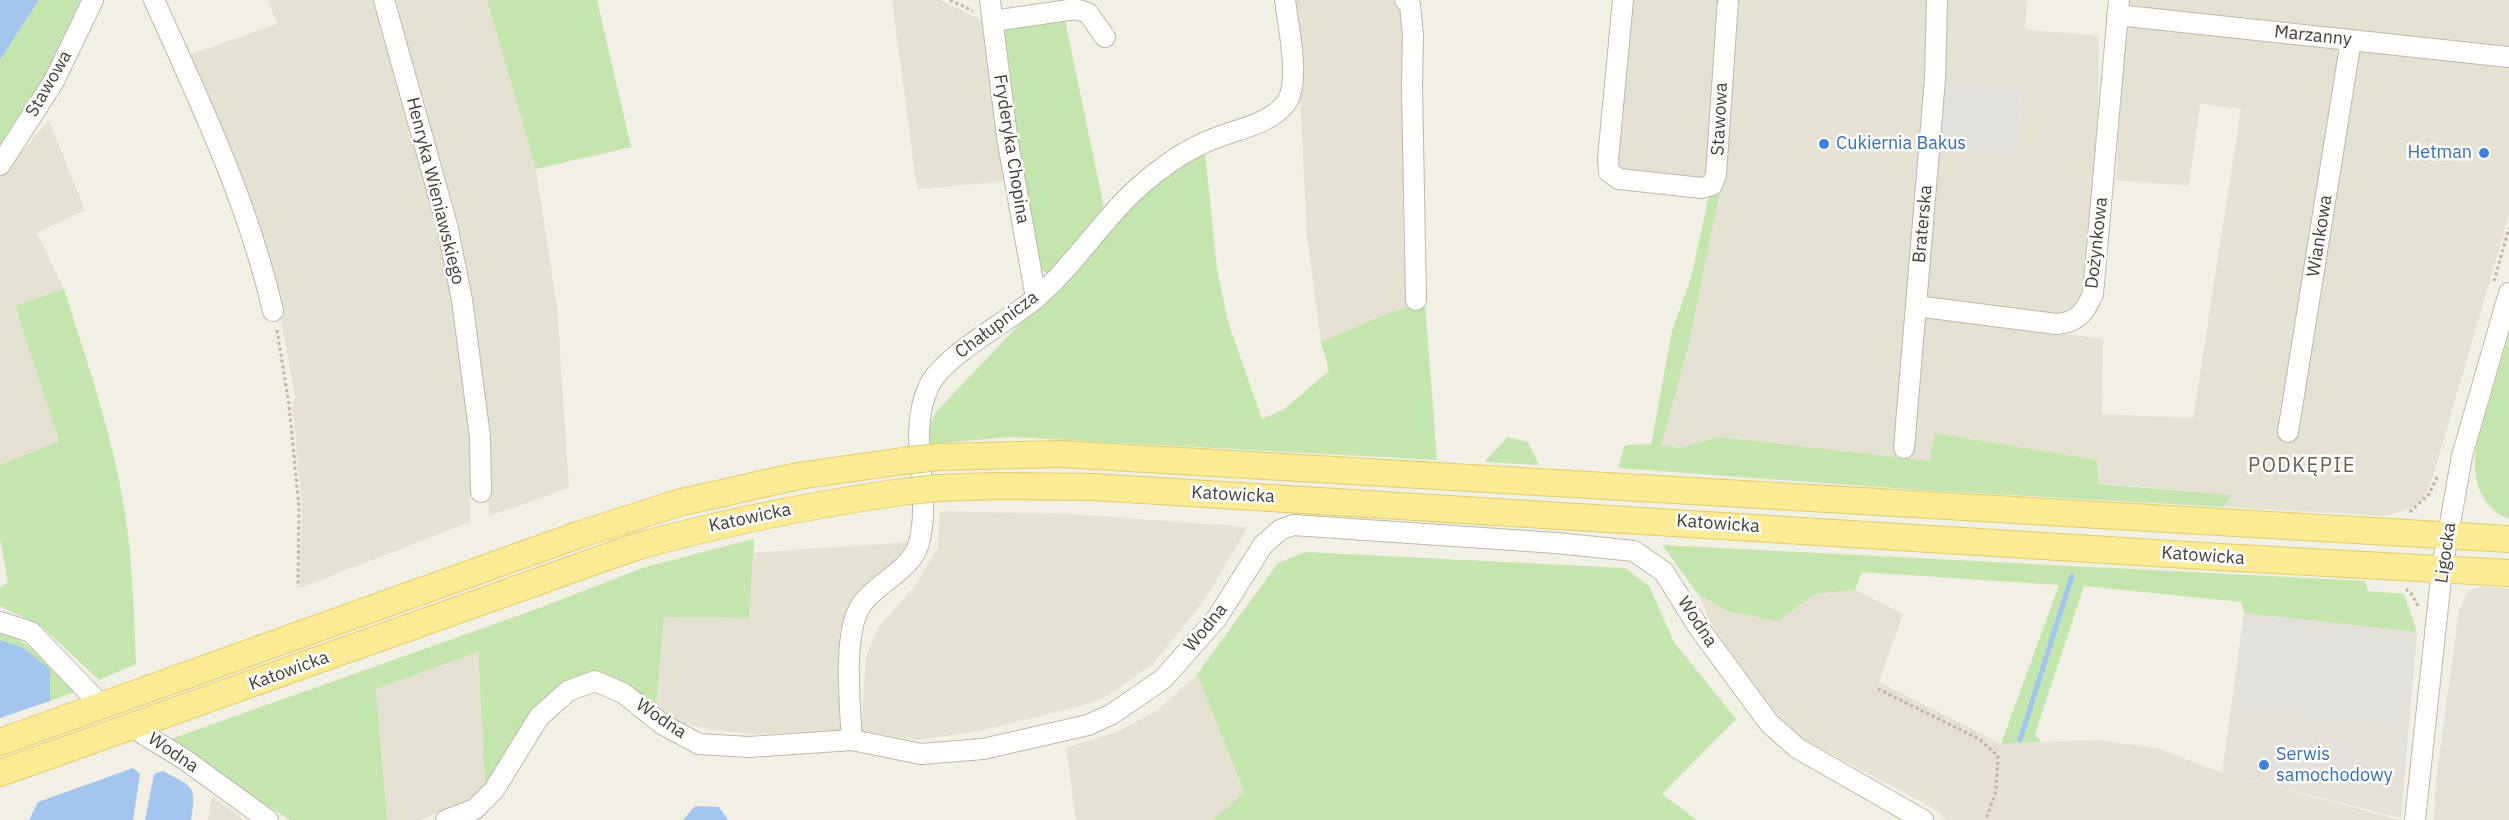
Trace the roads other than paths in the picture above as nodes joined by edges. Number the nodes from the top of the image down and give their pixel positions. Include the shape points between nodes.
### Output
1 (93, 0) edge
2 (154, 0) edge
3 (384, 0) edge
4 (990, 0) edge
5 (1285, 0) edge
6 (1623, 0) edge
7 (1728, 0) edge
8 (1937, 0) edge
9 (1408, 2) edge
10 (2118, 8) edge
11 (993, 21) junction
12 (1105, 37) dead end
13 (2351, 40) junction
14 (2509, 57) edge
15 (0, 165) edge
16 (2509, 293) edge
17 (1036, 298) junction
18 (1416, 300) dead end
19 (1916, 306) junction
20 (273, 311) road end
21 (2288, 432) dead end
22 (1904, 448) dead end
23 (481, 492) dead end
24 (2448, 536) junction
25 (2509, 539) edge
26 (2442, 569) junction
27 (2509, 573) edge
28 (0, 622) edge
29 (99, 708) junction
30 (138, 725) junction
31 (852, 740) junction
32 (0, 742) edge
33 (0, 773) edge
34 (268, 820) edge
35 (446, 820) edge
36 (1923, 820) edge
37 (2415, 820) edge

1 - 15 street, Stawowa via 54,81
2 - 20 street via 234,181 262,262
3 - 23 street, Henryka Wieniawskiego via 447,225 462,300 480,437
4 - 11 street, Fryderyka Chopina
5 - 17 street, Chałupnicza via 1294,82 1287,102 1273,116 1204,142 1157,171
6 - 7 street, Stawowa via 1609,172 1619,179 1702,188 1712,185 1716,175
8 - 19 street, Braterska via 1935,79
9 - 18 street via 1413,35
10 - 13 street, Marzanny
10 - 19 street, Dożynkowa via 2093,294 2085,311 2069,323 2056,324
11 - 12 street via 1076,9 1088,13
11 - 17 street, Fryderyka Chopina via 1007,137
13 - 14 street, Marzanny
13 - 21 street, Wiankowa
16 - 24 street, Ligocka via 2468,430
17 - 31 street, Chałupnicza via 946,362 929,385 921,409 924,518 917,549 862,604 852,626
19 - 22 street, Braterska
24 - 25 main road, Katowicka
24 - 26 street, Ligocka
24 - 29 main road, Katowicka, bridge via 1094,456 938,457 798,476 678,503 578,535
26 - 27 main road, Katowicka
26 - 30 main road, Katowicka, bridge via 1094,487 939,488 808,506 635,547
26 - 37 street, Ligocka
28 - 29 street via 31,632 96,700
29 - 32 main road, Katowicka
30 - 33 main road, Katowicka
30 - 34 street, Wodna via 143,734
31 - 35 street, Wodna via 749,747 699,744 662,724 623,693 596,681 568,690 539,717 494,790 475,809
31 - 36 street, Wodna via 921,754 983,749 1088,725 1112,714 1163,679 1217,618 1263,545 1280,530 1293,525 1556,543 1634,551 1664,572 1699,628 1769,723 1797,748

